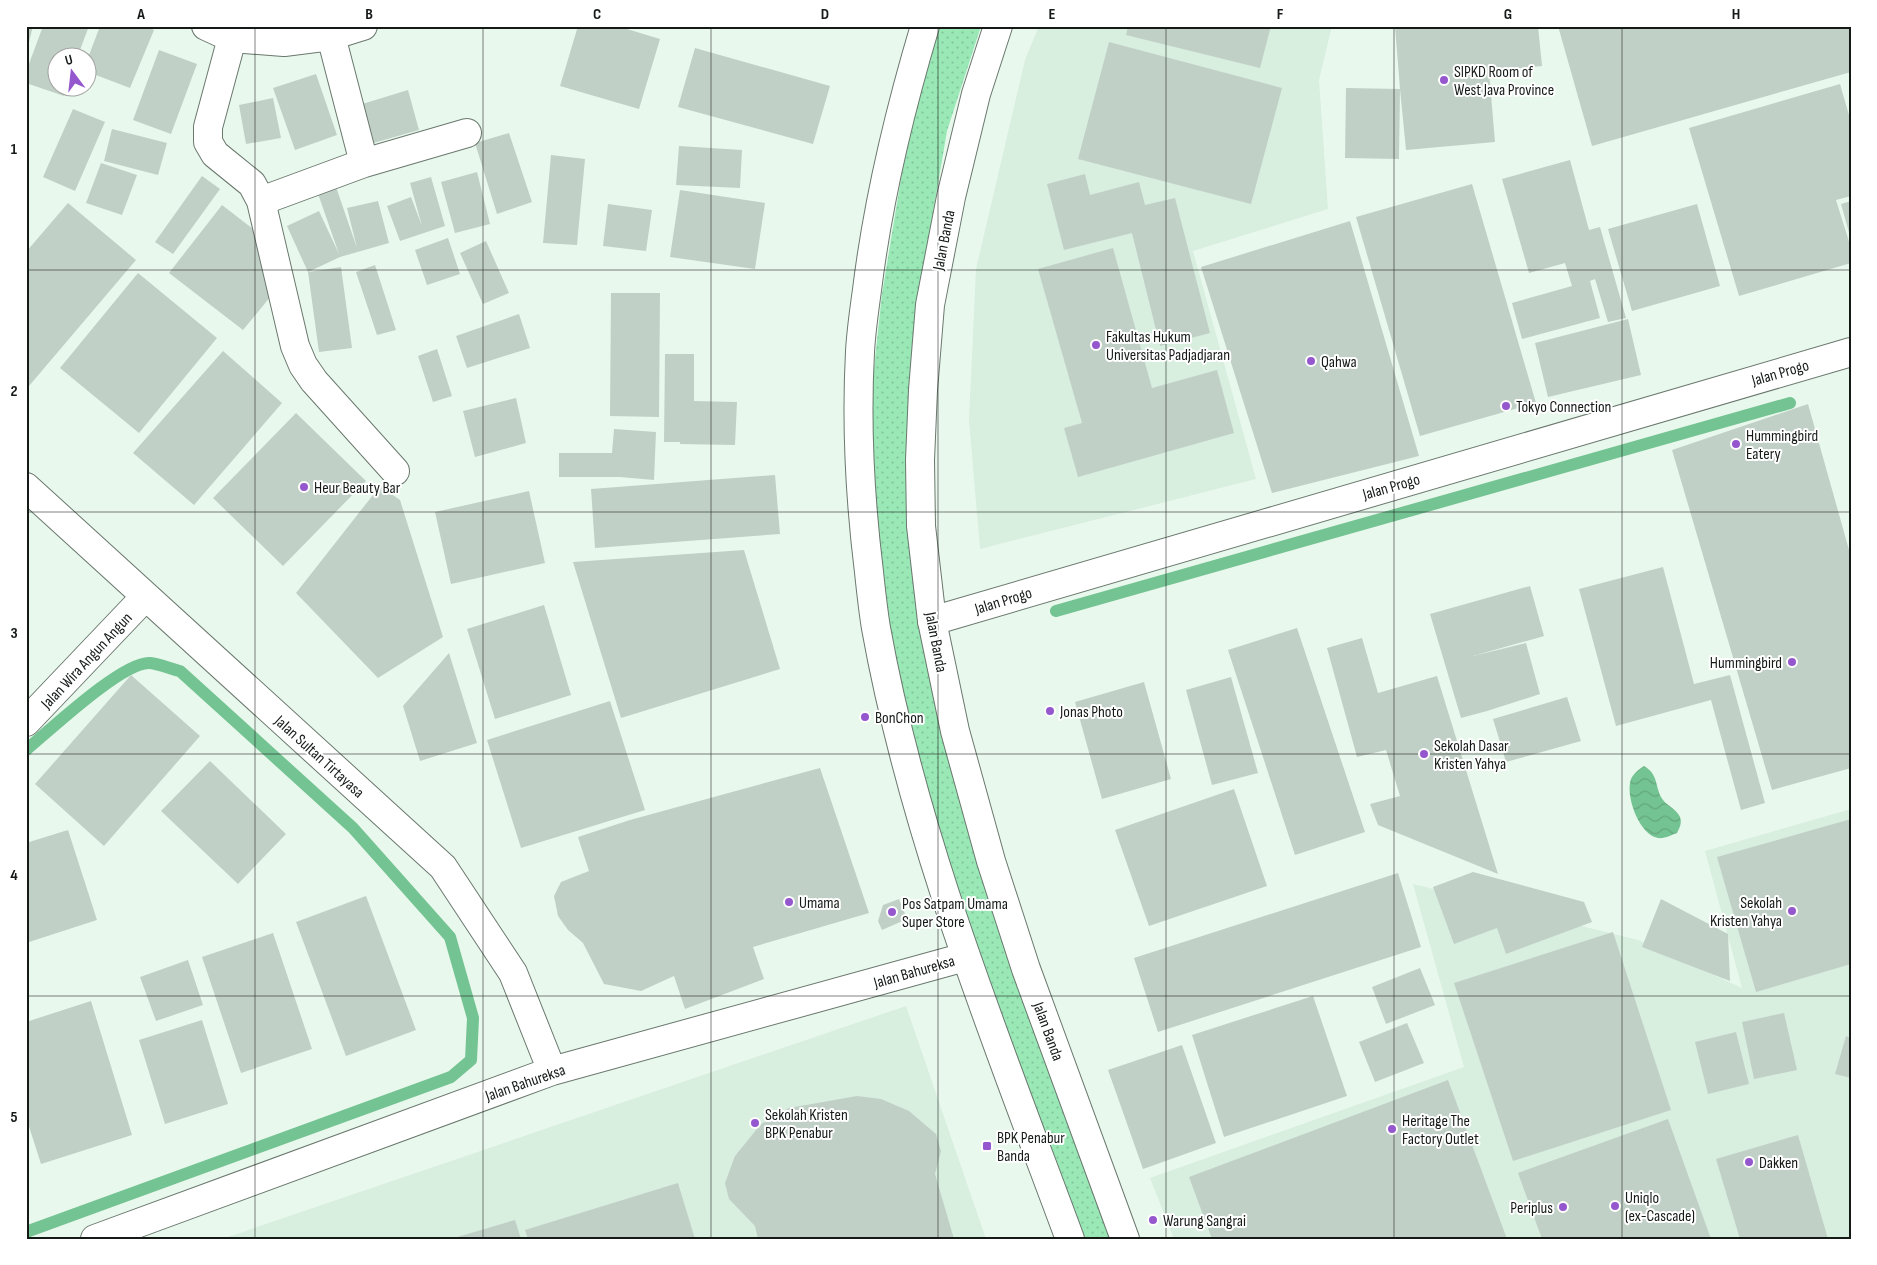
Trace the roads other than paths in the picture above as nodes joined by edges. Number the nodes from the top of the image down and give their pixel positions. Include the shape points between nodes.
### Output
1 (206, 26) edge
2 (364, 26) edge
3 (925, 26) edge
4 (998, 26) edge
5 (331, 36) junction
6 (232, 38) junction
7 (467, 133) dead end
8 (364, 163) junction
9 (261, 201) junction
10 (1851, 352) edge
11 (395, 471) dead end
12 (26, 487) edge
13 (145, 597) junction
14 (932, 621) junction
15 (26, 722) edge
16 (965, 956) junction
17 (552, 1072) junction
18 (94, 1239) edge
19 (1070, 1239) edge
20 (1125, 1239) edge

1 - 6 street
2 - 5 street
3 - 16 street via 889,157 872,248 860,349 858,438 863,528 876,627 900,739
4 - 14 street, Jalan Banda via 976,94 930,305 923,390 920,526
5 - 6 street via 284,42
5 - 8 street
6 - 9 street via 208,127 208,142 215,154 252,184
7 - 8 street
8 - 9 street
9 - 11 street via 295,346 303,365
10 - 14 street, Jalan Progo
12 - 13 street, Jalan Sultan Tirtayasa
13 - 15 street, Jalan Wira Angun Angun
13 - 17 street, Jalan Sultan Tirtayasa via 443,866 513,973
14 - 20 street, Jalan Banda via 956,731 991,860 1026,968
16 - 17 street, Jalan Bahureksa
16 - 19 street
17 - 18 street, Jalan Bahureksa

